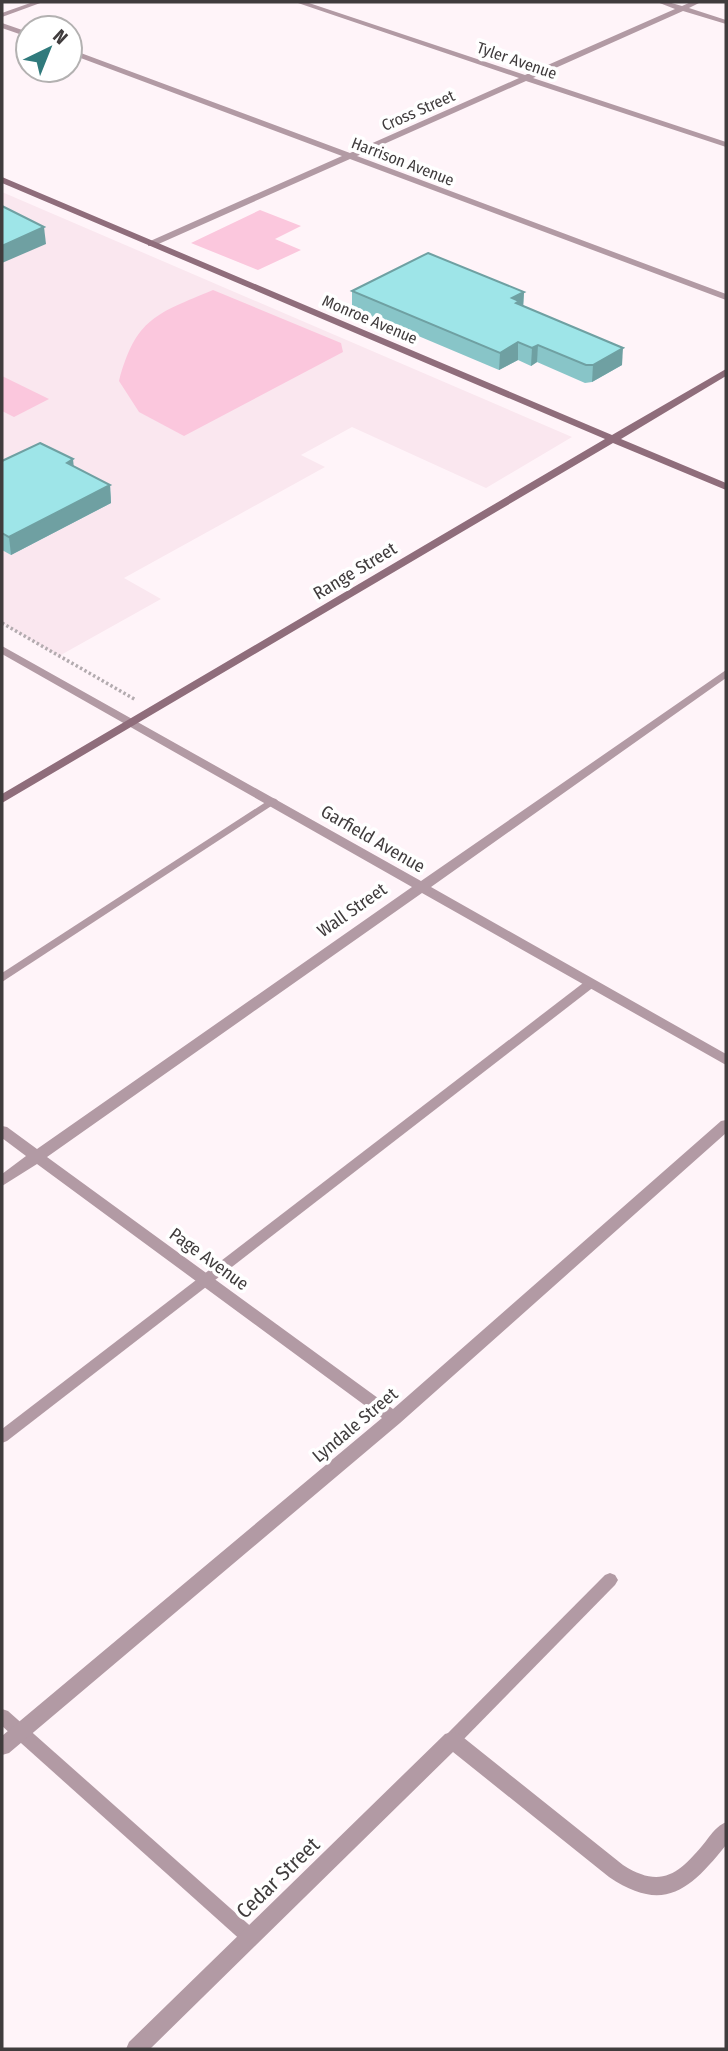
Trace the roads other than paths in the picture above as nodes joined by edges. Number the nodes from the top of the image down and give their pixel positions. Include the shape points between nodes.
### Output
1 (39, 2) edge
2 (299, 2) edge
3 (661, 2) edge
4 (697, 2) edge
5 (682, 8) junction
6 (2, 15) edge
7 (726, 22) edge
8 (84, 56) edge
9 (525, 78) junction
10 (726, 145) edge
11 (350, 156) junction
12 (2, 180) edge
13 (151, 244) junction
14 (726, 297) edge
15 (726, 372) edge
16 (613, 439) junction
17 (726, 487) edge
18 (2, 649) edge
19 (726, 673) edge
20 (131, 723) junction
21 (2, 799) edge
22 (272, 801) junction
23 (420, 886) junction
24 (2, 978) edge
25 (591, 983) junction
26 (726, 1060) edge
27 (726, 1125) edge
28 (2, 1131) edge
29 (37, 1156) junction
30 (2, 1181) edge
31 (205, 1280) junction
32 (394, 1418) junction
33 (2, 1437) edge
34 (610, 1580) dead end
35 (2, 1716) edge
36 (19, 1731) junction
37 (452, 1740) junction
38 (2, 1747) edge
39 (726, 1831) edge
40 (250, 1937) junction
41 (136, 2049) edge

1 - 6 street
2 - 9 street, Tyler Avenue
3 - 5 street
4 - 5 street, Cross Street
5 - 7 street
5 - 9 street, Cross Street
8 - 11 street, Harrison Avenue
9 - 10 street, Tyler Avenue
9 - 11 street, Cross Street
11 - 13 street, Cross Street
11 - 14 street, Harrison Avenue
12 - 13 street, Monroe Avenue
13 - 16 street, Monroe Avenue
15 - 16 street, Range Street
16 - 17 street, Monroe Avenue
16 - 20 street, Range Street
18 - 20 street, Garfield Avenue
19 - 23 street, Wall Street
20 - 21 street, Range Street
20 - 22 street, Garfield Avenue
22 - 23 street, Garfield Avenue
22 - 24 lane
23 - 25 street, Garfield Avenue
23 - 29 street, Wall Street
25 - 26 street, Garfield Avenue
25 - 31 lane
27 - 32 street, Lyndale Street
28 - 29 street, Page Avenue
29 - 30 street, Wall Street
29 - 31 street, Page Avenue
31 - 32 street, Page Avenue
31 - 33 lane
32 - 36 street, Lyndale Street
34 - 37 lane
35 - 36 lane
36 - 38 street, Lyndale Street
36 - 40 lane
37 - 39 street via 616,1871 640,1885 658,1887 678,1881
37 - 40 street, Cedar Street
40 - 41 street, Cedar Street

